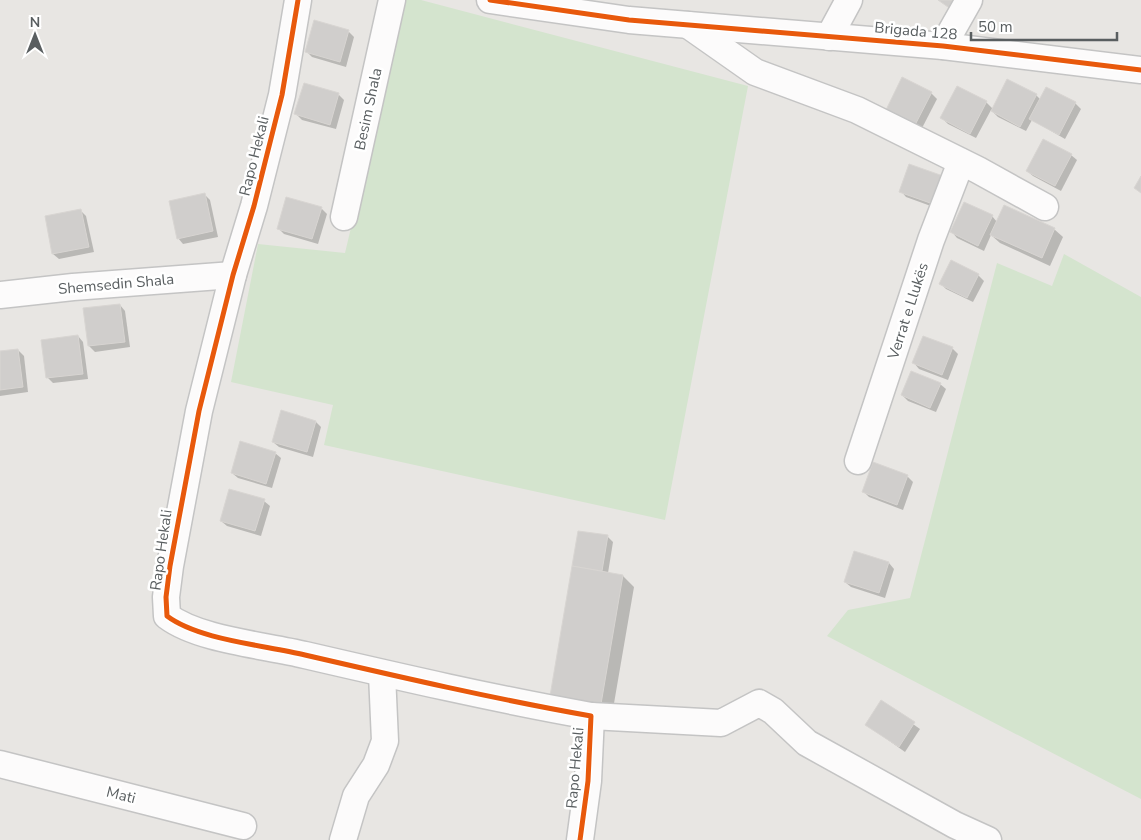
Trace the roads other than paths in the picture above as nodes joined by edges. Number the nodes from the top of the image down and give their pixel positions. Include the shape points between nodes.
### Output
1 (298, 0) edge
2 (392, 0) edge
3 (490, 0) edge
4 (602, 0) edge
5 (660, 0) edge
6 (849, 0) edge
7 (969, 0) edge
8 (636, 21) junction
9 (688, 25) junction
10 (829, 37) junction
11 (943, 46) junction
12 (1141, 70) edge
13 (961, 162) junction
14 (1045, 207) dead end
15 (344, 217) dead end
16 (233, 275) junction
17 (0, 295) edge
18 (858, 462) dead end
19 (382, 674) junction
20 (592, 716) junction
21 (0, 764) edge
22 (243, 826) dead end
23 (343, 840) edge
24 (580, 840) edge
25 (988, 840) edge

1 - 16 street, Rapo Hekali via 282,95
2 - 15 street, Besim Shala
3 - 8 street
4 - 8 street
5 - 8 street
6 - 10 street
7 - 11 street, Brigada 128
8 - 9 street
9 - 10 street, Brigada 128
9 - 13 street via 755,72 857,110
10 - 11 street, Brigada 128
11 - 12 street, Brigada 128
13 - 14 street
13 - 18 street, Verrat e Llukës via 931,240
16 - 17 street, Shemsedin Shala
16 - 19 street, Rapo Hekali via 183,486 168,582 167,616 181,626
19 - 20 street, Rapo Hekali
19 - 23 street via 386,741 376,765 356,796
20 - 24 street, Rapo Hekali
20 - 25 street, Rapo Hekali via 721,723 759,703 773,711 807,743
21 - 22 street, Mati

